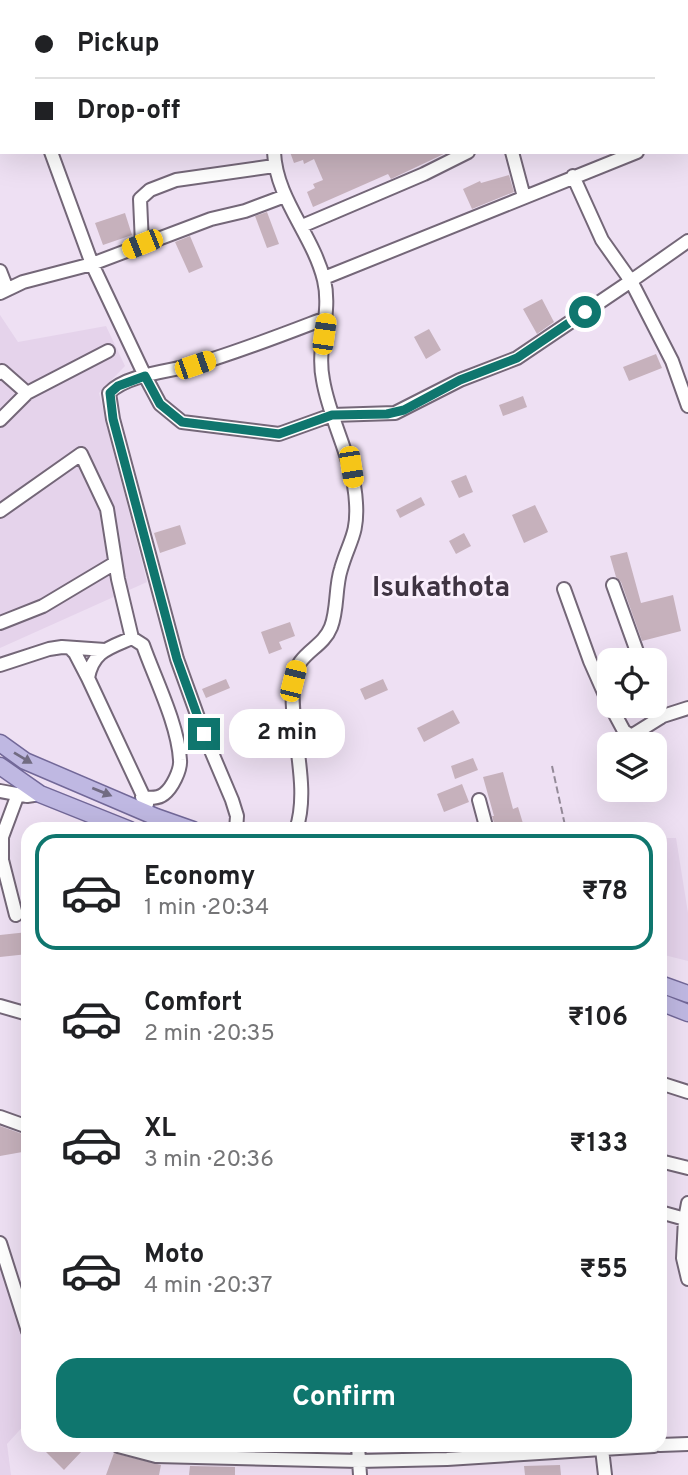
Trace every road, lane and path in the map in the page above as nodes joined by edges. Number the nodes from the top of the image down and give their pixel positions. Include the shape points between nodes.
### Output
1 (52, 154) edge
2 (274, 154) edge
3 (464, 154) edge
4 (513, 154) edge
5 (632, 154) edge
6 (274, 166) junction
7 (573, 176) junction
8 (285, 197) junction
9 (524, 197) junction
10 (303, 226) junction
11 (142, 244) junction
12 (687, 244) edge
13 (92, 264) junction
14 (0, 271) edge
15 (324, 278) junction
16 (631, 281) junction
17 (3, 291) edge
18 (326, 318) junction
19 (107, 351) dead end
20 (0, 373) edge
21 (145, 376) junction
22 (683, 377) edge
23 (27, 393) junction
24 (688, 406) edge
25 (332, 415) junction
26 (0, 420) edge
27 (0, 512) edge
28 (115, 563) junction
29 (613, 585) dead end
30 (564, 589) dead end
31 (0, 623) edge
32 (132, 638) junction
33 (70, 648) junction
34 (636, 648) edge
35 (105, 650) junction
36 (0, 665) edge
37 (597, 677) edge
38 (88, 678) junction
39 (688, 708) edge
40 (667, 716) edge
41 (616, 718) edge
42 (660, 718) edge
43 (0, 743) edge
44 (552, 766) dead end
45 (4, 771) edge
46 (0, 791) edge
47 (18, 794) junction
48 (40, 794) junction
49 (142, 797) junction
50 (479, 800) dead end
51 (156, 817) junction
52 (110, 822) edge
53 (170, 822) edge
54 (237, 822) edge
55 (298, 822) edge
56 (486, 822) edge
57 (564, 822) edge
58 (16, 915) dead end
59 (667, 986) edge
60 (688, 994) edge
61 (667, 1005) edge
62 (0, 1006) edge
63 (21, 1012) edge
64 (688, 1013) edge
65 (667, 1086) edge
66 (688, 1093) edge
67 (0, 1117) edge
68 (21, 1124) edge
69 (667, 1163) edge
70 (688, 1168) edge
71 (688, 1203) edge
72 (667, 1214) edge
73 (687, 1220) edge
74 (0, 1243) edge
75 (688, 1279) edge
76 (21, 1309) edge
77 (688, 1444) edge
78 (667, 1445) edge
79 (177, 1452) edge
80 (358, 1452) edge
81 (502, 1452) edge
82 (602, 1452) edge
83 (359, 1461) junction
84 (360, 1475) edge
85 (605, 1475) edge

1 - 13 street
2 - 6 street
3 - 10 street
4 - 9 street
5 - 7 street
6 - 8 street
6 - 11 street via 176,180 150,190 140,199
7 - 9 street
7 - 16 street via 602,240
8 - 10 street
8 - 11 street
9 - 15 street
10 - 15 street
11 - 13 street
12 - 16 street
13 - 17 street
13 - 21 street
14 - 17 street
15 - 18 street
16 - 22 street
16 - 25 street via 517,358 460,380 404,410
18 - 21 street via 195,365
18 - 25 street via 322,378
19 - 23 street
20 - 23 street
21 - 25 street via 160,404 182,422 279,434
21 - 54 street via 113,389 110,404 177,659
22 - 24 street
23 - 26 street
25 - 55 street via 351,467 356,531 341,569 331,627 297,665 293,681 302,801
27 - 28 street via 81,454 107,509
28 - 31 street via 43,606
28 - 32 street
29 - 34 street
30 - 37 street
32 - 35 street
32 - 49 street via 143,645 171,720 180,762 164,794
33 - 35 street
33 - 36 street via 49,649
33 - 38 street
35 - 38 street via 91,663
38 - 49 street
39 - 40 street
41 - 42 street via 631,736
43 -> 51 main road via 25,761
44 - 57 path
45 - 48 main road
46 - 47 street
47 - 48 street
47 - 58 street via 2,837 2,860
48 - 52 main road
49 - 51 street
50 - 56 street
51 - 53 main road
59 - 60 main road
61 - 64 main road
62 - 63 street
65 - 66 street
67 - 68 street
69 - 70 street
71 - 73 street
72 - 73 street
73 - 75 street via 683,1258
74 - 76 street
77 - 78 street
79 - 83 street
80 - 83 street
81 - 83 street via 447,1459
82 - 85 street
83 - 84 street

